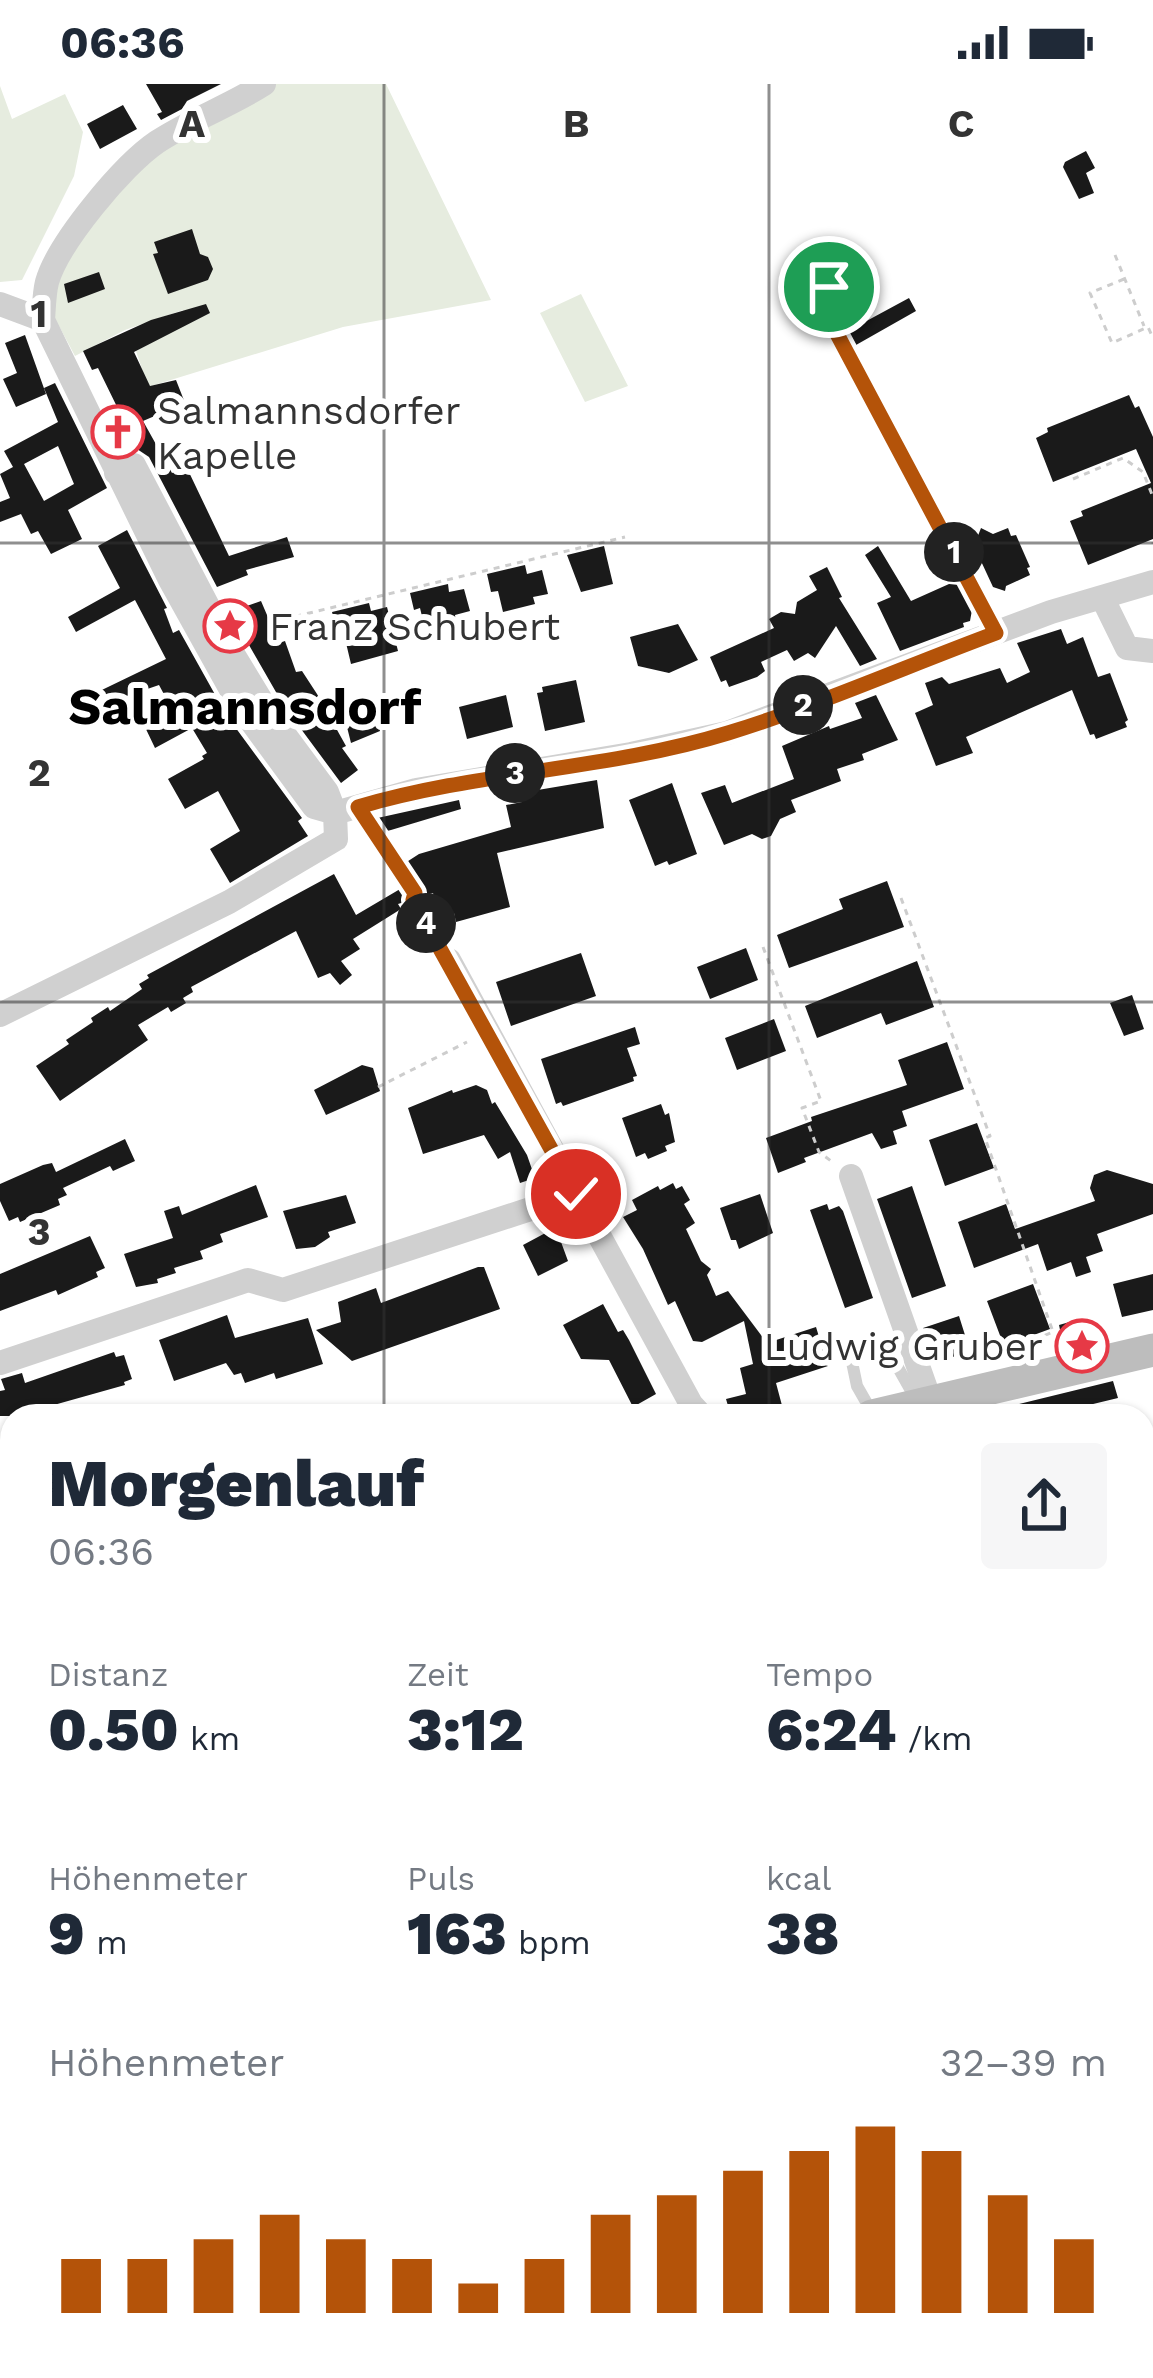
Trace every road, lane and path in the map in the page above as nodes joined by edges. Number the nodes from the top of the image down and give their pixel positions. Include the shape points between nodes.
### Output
1 (265, 84) edge
2 (1115, 255) dead end
3 (1124, 279) junction
4 (829, 287) dead end
5 (0, 304) edge
6 (43, 320) junction
7 (1145, 329) junction
8 (1153, 338) edge
9 (1073, 479) dead end
10 (1153, 496) edge
11 (625, 537) dead end
12 (1153, 582) edge
13 (1103, 599) junction
14 (272, 622) dead end
15 (996, 633) junction
16 (1153, 651) edge
17 (347, 810) junction
18 (901, 898) dead end
19 (763, 947) dead end
20 (448, 960) joint
21 (0, 1015) edge
22 (488, 1031) junction
23 (378, 1087) dead end
24 (851, 1176) joint
25 (576, 1194) junction
26 (1153, 1350) edge
27 (0, 1363) edge
28 (1029, 1379) junction
29 (924, 1401) junction
30 (691, 1404) edge
31 (867, 1404) edge
32 (914, 1404) edge

1 - 6 street via 137,159 60,255
2 - 3 path
3 - 7 path
3 - 7 path via 1090,293 1112,343
4 - 15 path via 828,317
5 - 6 street
6 - 17 street via 116,472 134,465 215,642
7 - 8 path
9 - 10 path via 1123,458 1143,472
11 - 14 path
12 - 13 street
13 - 15 street
13 - 16 street via 1127,648
15 - 17 street via 727,734 416,790
17 - 20 path via 415,893
17 - 21 street via 336,839 229,902
18 - 28 path via 991,1136 985,1138 1053,1332 1025,1343
19 - 24 path via 821,1101 802,1108 819,1152
20 - 22 street
22 - 23 path
22 - 25 street
24 - 29 street
25 - 27 street via 283,1290 248,1280
25 - 30 street
26 - 28 main road
28 - 29 main road
29 - 31 lane via 887,1348 869,1346 852,1362
29 - 32 main road

